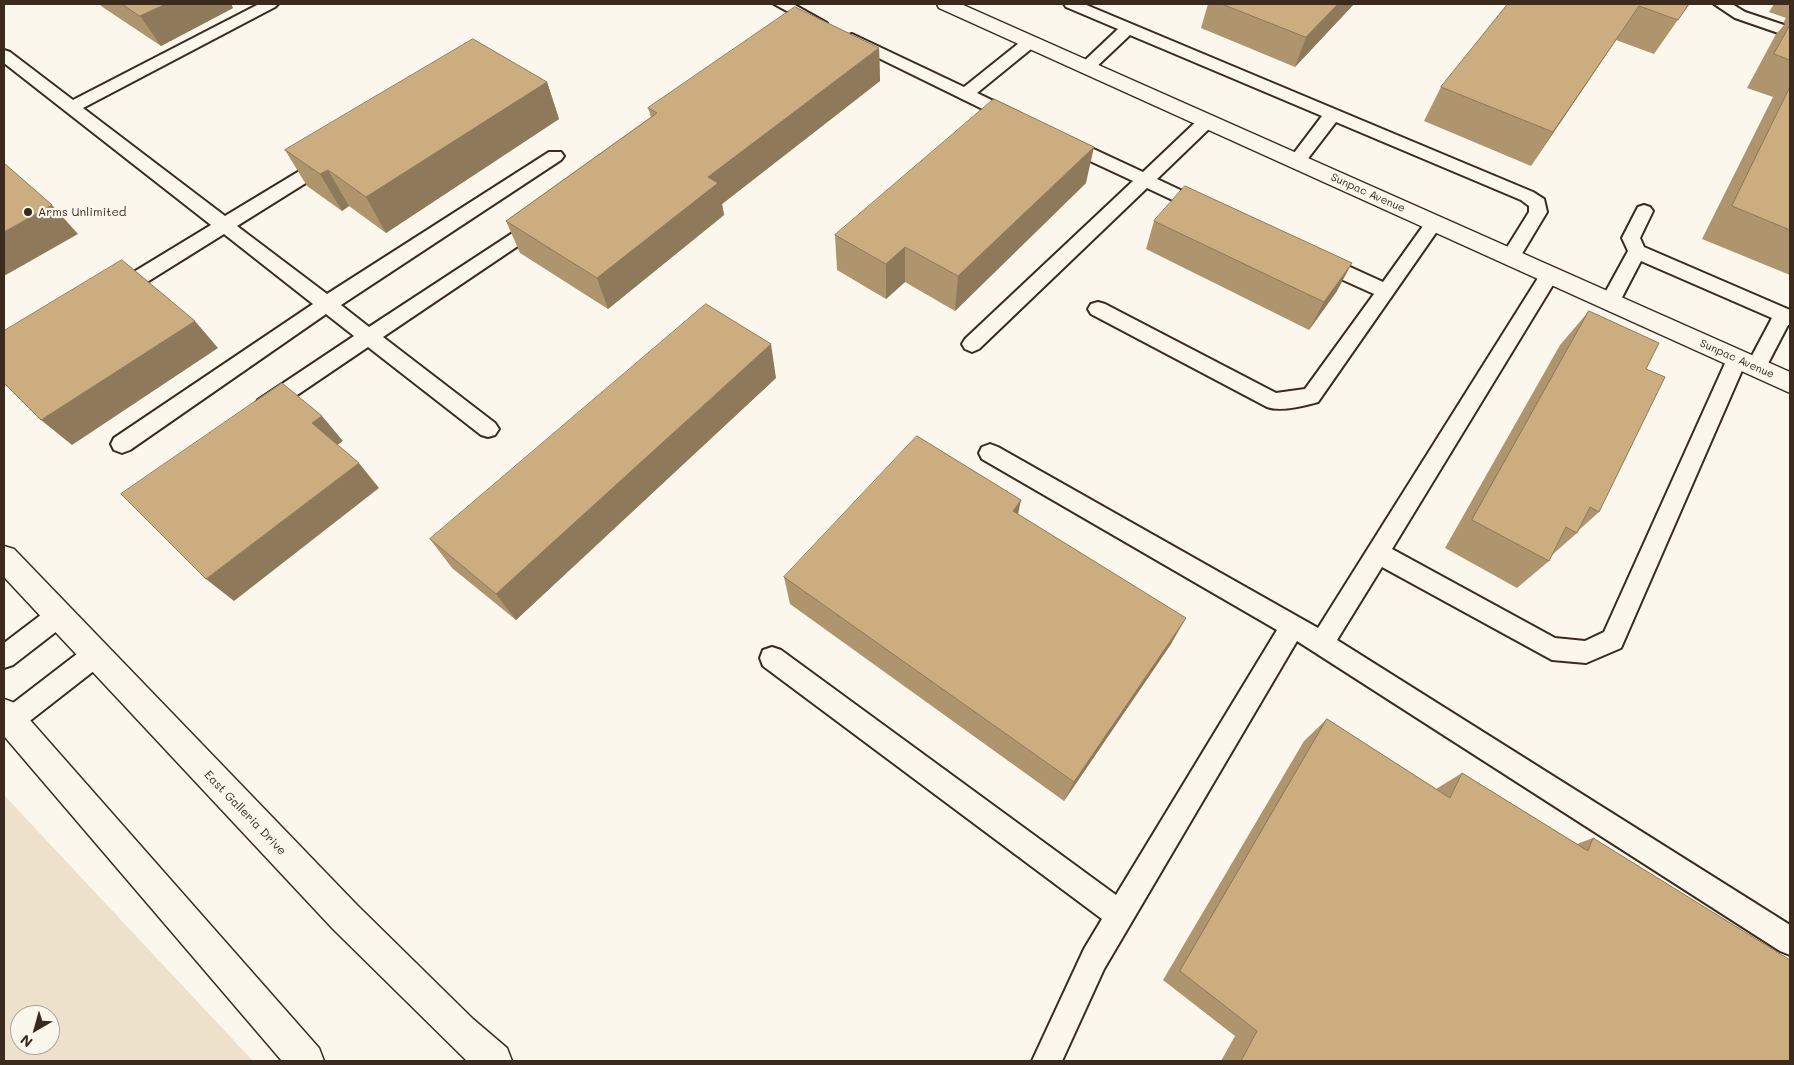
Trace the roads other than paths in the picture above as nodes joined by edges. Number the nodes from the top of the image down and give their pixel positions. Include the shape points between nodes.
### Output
1 (270, 4) edge
2 (782, 4) edge
3 (946, 4) edge
4 (1072, 4) edge
5 (1722, 4) edge
6 (1128, 28) junction
7 (1790, 32) edge
8 (1030, 42) junction
9 (4, 55) edge
10 (1087, 67) junction
11 (966, 94) junction
12 (991, 106) junction
13 (72, 107) junction
14 (1333, 114) junction
15 (976, 119) edge
16 (1206, 121) junction
17 (1033, 127) edge
18 (1050, 135) edge
19 (344, 152) edge
20 (555, 156) dead end
21 (1297, 161) junction
22 (1144, 180) junction
23 (1644, 211) dead end
24 (553, 214) edge
25 (1215, 214) edge
26 (1434, 223) junction
27 (225, 226) junction
28 (1637, 251) junction
29 (1305, 255) edge
30 (1510, 257) junction
31 (1550, 275) junction
32 (1386, 292) junction
33 (1610, 302) junction
34 (99, 303) edge
35 (327, 304) junction
36 (1098, 309) dead end
37 (1787, 317) edge
38 (368, 336) junction
39 (972, 344) dead end
40 (1747, 363) junction
41 (1790, 383) edge
42 (246, 420) edge
43 (488, 428) dead end
44 (122, 444) dead end
45 (990, 453) dead end
46 (1378, 553) junction
47 (4, 558) edge
48 (58, 616) junction
49 (1292, 627) junction
50 (1322, 643) junction
51 (95, 655) junction
52 (4, 657) edge
53 (772, 658) dead end
54 (6, 719) edge
55 (1120, 915) junction
56 (1790, 941) edge
57 (306, 1061) edge
58 (494, 1061) edge
59 (1047, 1061) edge

1 - 13 lane
2 - 11 lane
3 - 8 street, Sunpac Avenue
4 - 6 lane
5 - 7 lane via 1740,15
6 - 10 lane
6 - 14 lane
8 - 10 street, Sunpac Avenue
8 - 11 lane
9 - 13 lane
10 - 16 street, Sunpac Avenue
11 - 12 lane
12 - 15 lane
12 - 17 lane
13 - 27 lane
14 - 21 lane
14 - 30 lane via 1538,203 1538,212
16 - 21 street, Sunpac Avenue
16 - 22 lane
18 - 22 lane
19 - 27 lane
20 - 35 lane
21 - 26 street, Sunpac Avenue
22 - 25 lane
22 - 39 lane
23 - 28 lane via 1631,238
24 - 38 lane
26 - 30 street, Sunpac Avenue
26 - 32 lane
27 - 34 lane
27 - 35 lane
28 - 33 lane
28 - 37 lane
29 - 32 lane
30 - 31 street, Sunpac Avenue
31 - 33 street, Sunpac Avenue
31 - 46 lane
32 - 36 lane via 1311,396 1274,401
33 - 40 street, Sunpac Avenue
35 - 38 lane
35 - 44 lane
37 - 40 lane
38 - 42 lane
38 - 43 lane
40 - 41 street, Sunpac Avenue
40 - 46 lane via 1613,640 1586,652 1552,649
45 - 49 lane
46 - 50 lane
47 - 48 street, East Galleria Drive
48 - 51 street, East Galleria Drive
48 - 52 lane
49 - 50 lane
49 - 55 lane
50 - 56 lane
51 - 54 lane
51 - 58 street, East Galleria Drive via 345,917 460,1032
53 - 55 lane
54 - 57 street
55 - 59 lane via 1094,958

